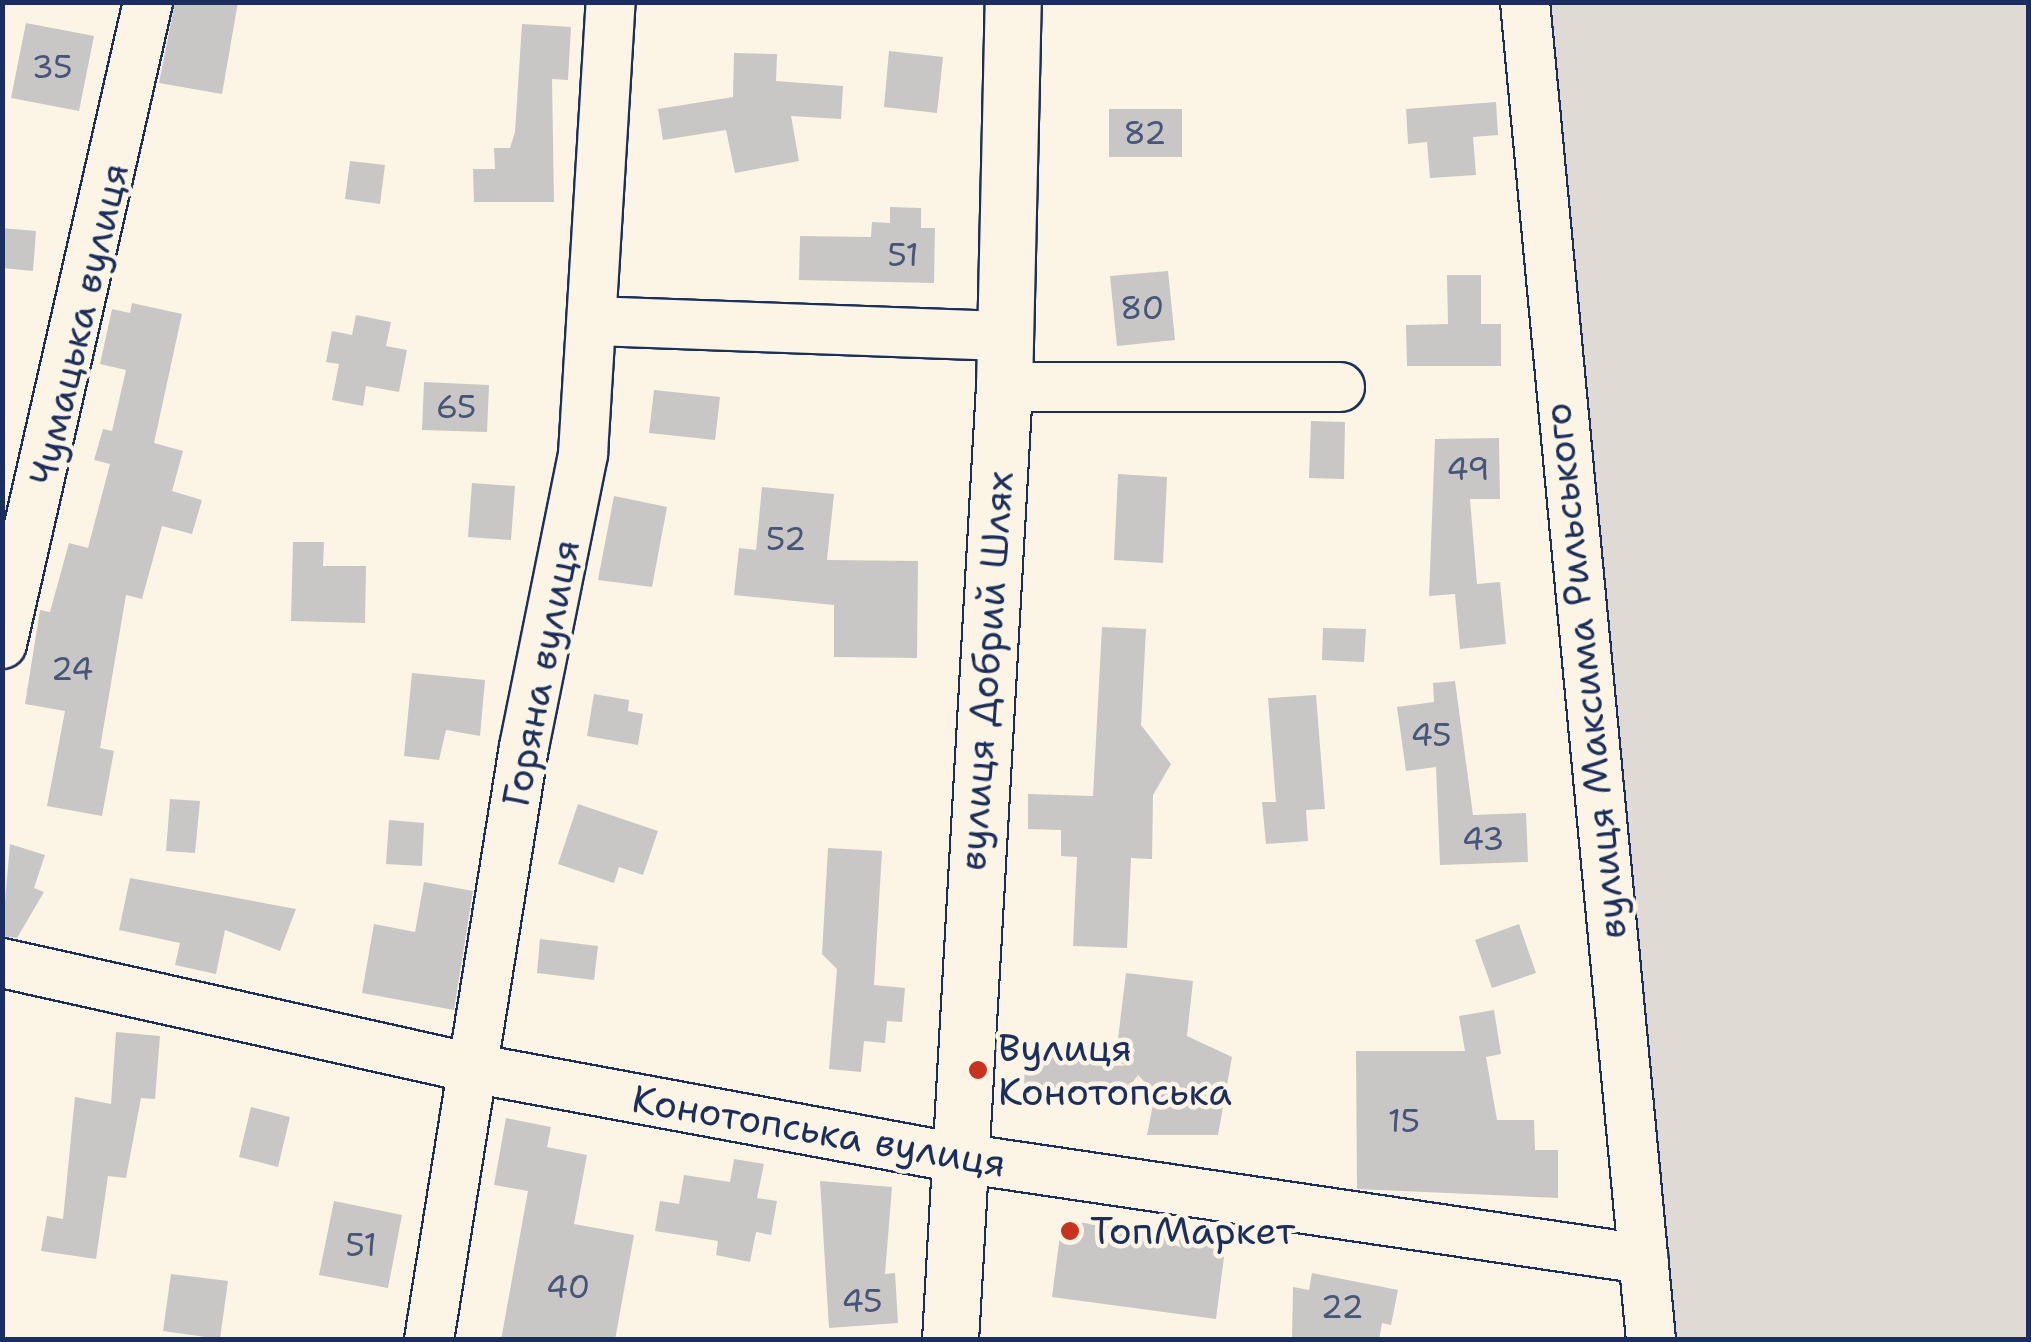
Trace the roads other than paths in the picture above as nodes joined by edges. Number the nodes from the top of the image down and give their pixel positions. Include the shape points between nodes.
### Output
1 (148, 2) edge
2 (611, 2) edge
3 (1014, 2) edge
4 (1525, 2) edge
5 (592, 321) junction
6 (1005, 362) junction
7 (1340, 386) dead end
8 (2, 644) edge
9 (2, 963) edge
10 (472, 1068) junction
11 (954, 1157) junction
12 (1644, 1259) junction
13 (429, 1340) edge
14 (950, 1340) edge
15 (1651, 1340) edge

1 - 8 street, Чумацька вулиця
2 - 5 street, Горяна вулиця
3 - 6 street, вулиця Добрий Шлях
4 - 12 street, вулиця Максима Рильського
5 - 6 street
5 - 10 street, Горяна вулиця via 583,454
6 - 7 street
6 - 11 street, вулиця Добрий Шлях
9 - 10 street, Конотопська вулиця
10 - 11 street, Конотопська вулиця
10 - 13 street, Горяна вулиця
11 - 12 street, Конотопська вулиця
11 - 14 street, вулиця Добрий Шлях
12 - 15 street, вулиця Максима Рильського

